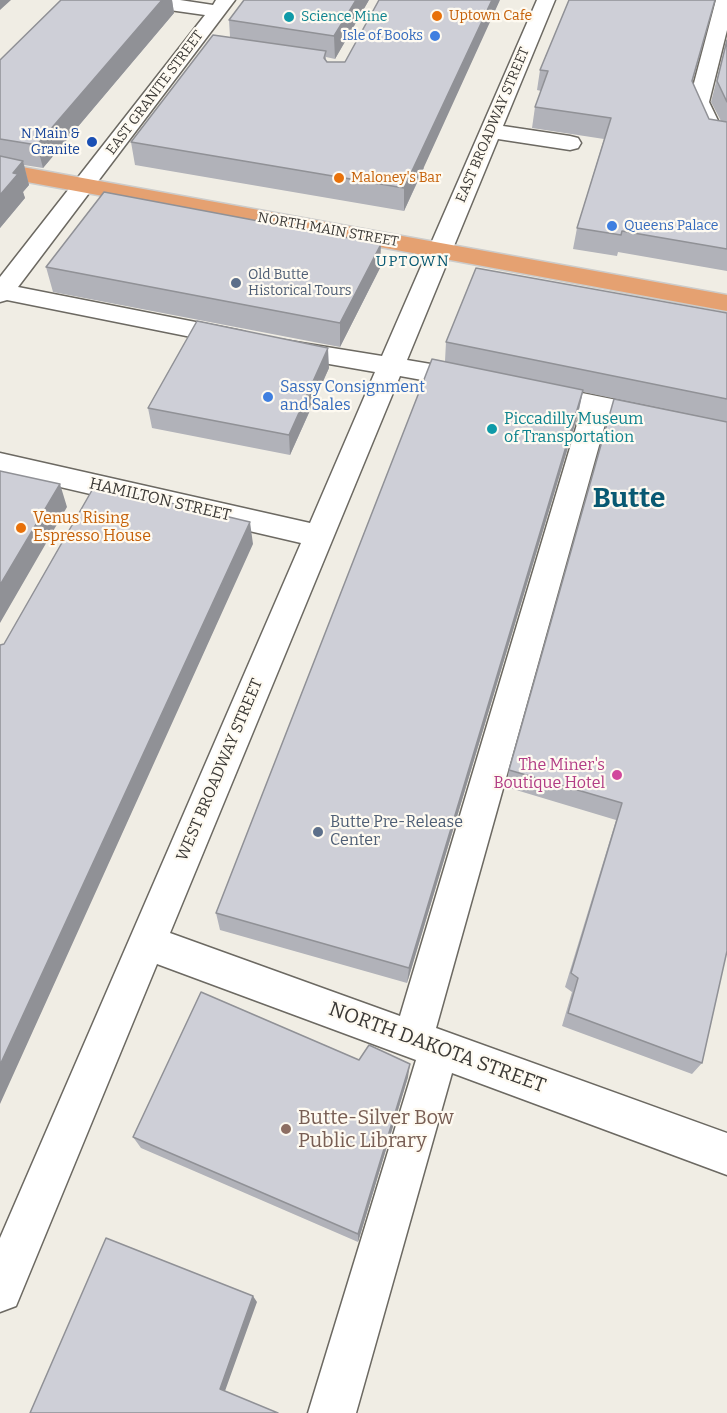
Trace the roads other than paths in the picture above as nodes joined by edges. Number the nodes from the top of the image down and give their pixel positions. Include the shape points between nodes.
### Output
1 (141, 0) edge
2 (546, 0) edge
3 (725, 0) edge
4 (221, 6) edge
5 (192, 45) junction
6 (215, 48) edge
7 (491, 131) junction
8 (727, 136) edge
9 (570, 143) dead end
10 (0, 170) edge
11 (84, 187) junction
12 (440, 250) junction
13 (1, 293) edge
14 (727, 303) edge
15 (392, 364) junction
16 (597, 404) junction
17 (727, 432) edge
18 (0, 463) edge
19 (98, 485) junction
20 (80, 515) edge
21 (319, 536) junction
22 (147, 943) junction
23 (426, 1043) junction
24 (727, 1154) edge
25 (0, 1290) edge
26 (332, 1413) edge

1 - 4 street
2 - 7 street, EAST BROADWAY STREET
3 - 8 street via 699,102 714,134
4 - 5 street, EAST GRANITE STREET
5 - 6 street
5 - 11 street, EAST GRANITE STREET
7 - 9 street
7 - 12 street, EAST BROADWAY STREET
10 - 11 main road, NORTH MAIN STREET
11 - 12 main road, NORTH MAIN STREET
11 - 13 street, EAST GRANITE STREET
12 - 14 main road, NORTH MAIN STREET
12 - 15 street, WEST BROADWAY STREET
13 - 15 street via 334,358
15 - 16 street
15 - 21 street, WEST BROADWAY STREET
16 - 17 street
16 - 23 street
18 - 19 street, HAMILTON STREET
19 - 20 street
19 - 21 street, HAMILTON STREET
21 - 22 street, WEST BROADWAY STREET
22 - 23 street, NORTH DAKOTA STREET
22 - 25 street, WEST BROADWAY STREET
23 - 24 street, NORTH DAKOTA STREET
23 - 26 street

